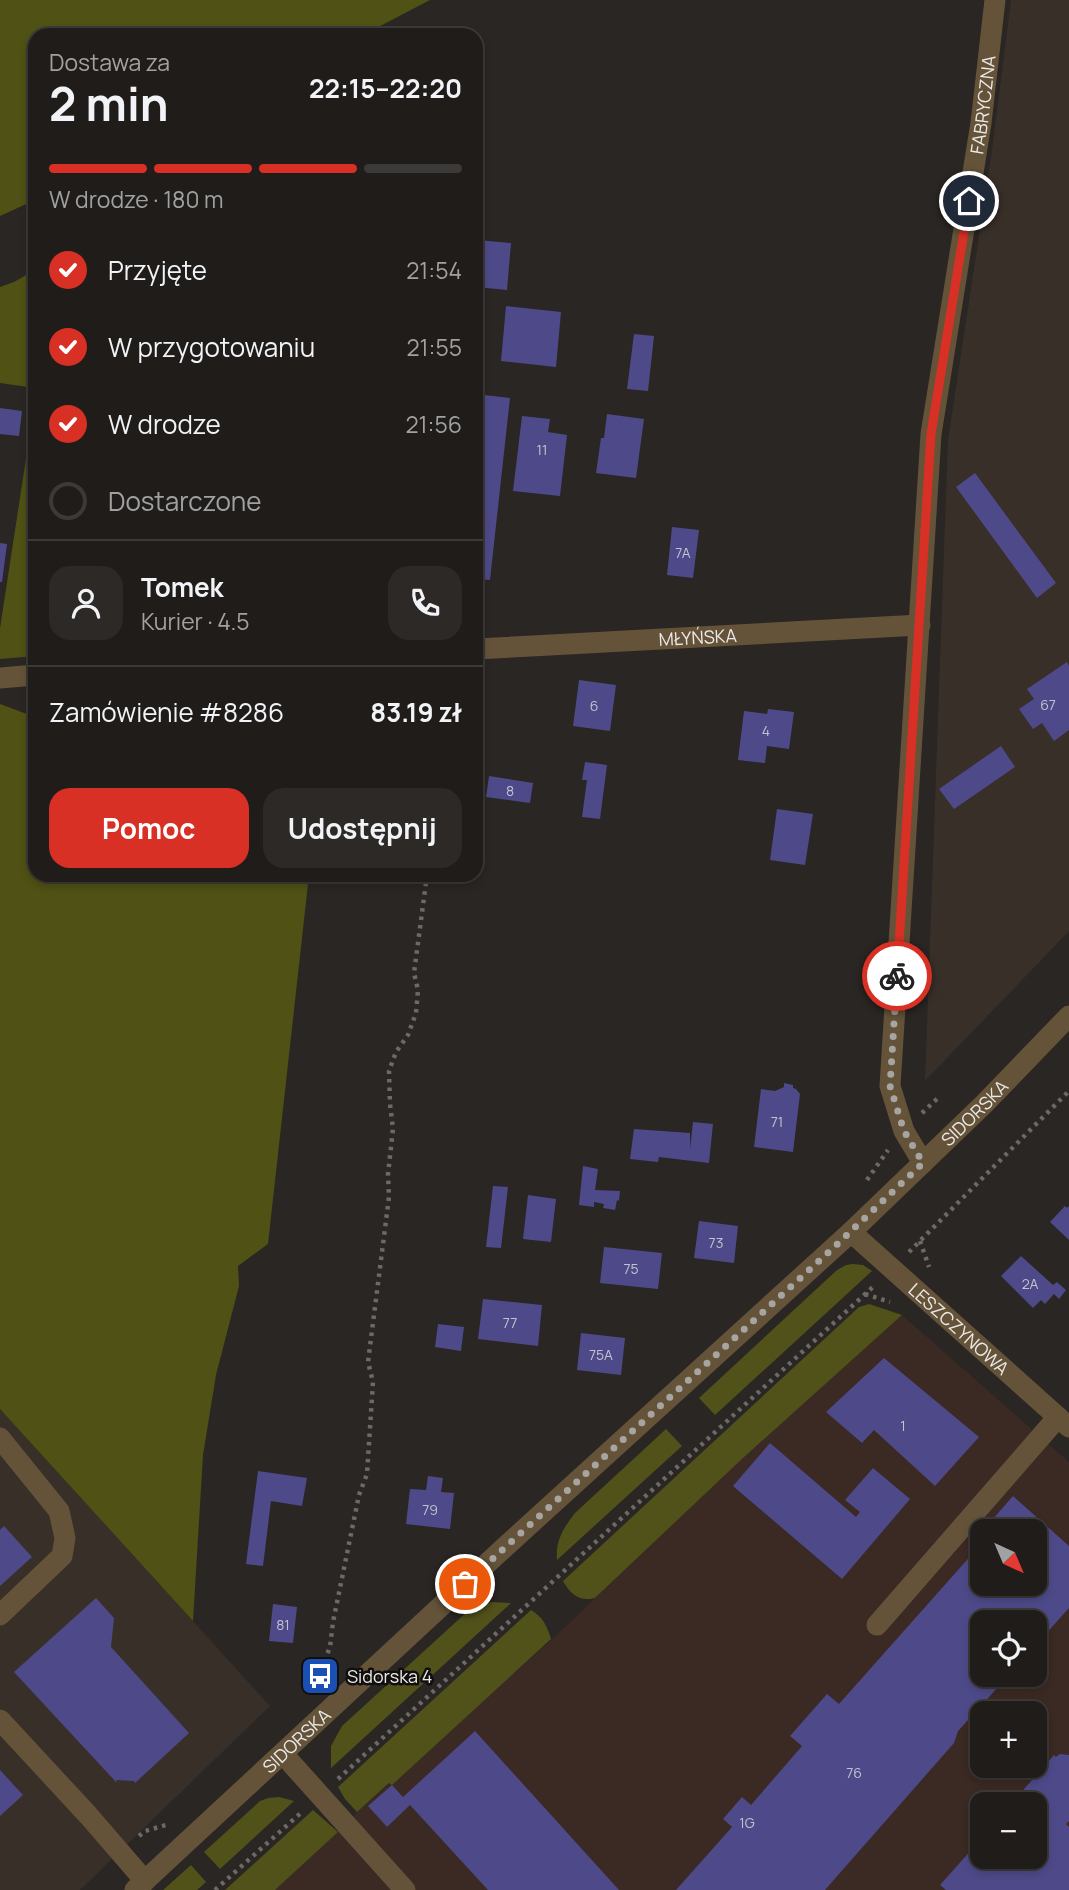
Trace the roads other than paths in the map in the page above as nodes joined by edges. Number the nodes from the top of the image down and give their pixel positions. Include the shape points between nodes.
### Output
1 (995, 0) edge
2 (920, 625) junction
3 (483, 649) edge
4 (28, 676) edge
5 (0, 678) edge
6 (1069, 1016) edge
7 (923, 1163) junction
8 (851, 1232) junction
9 (1064, 1422) edge
10 (0, 1438) edge
11 (0, 1615) edge
12 (877, 1625) dead end
13 (0, 1720) edge
14 (283, 1754) junction
15 (140, 1885) edge
16 (405, 1890) edge

1 - 2 street, FABRYCZNA via 981,123 931,434
2 - 3 street, MŁYŃSKA
2 - 7 street, FABRYCZNA via 890,1086 904,1131
4 - 5 street
6 - 7 street, SIDORSKA
7 - 8 street, SIDORSKA
8 - 9 street, LESZCZYNOWA
8 - 14 street, SIDORSKA
9 - 12 street
10 - 11 street via 59,1511 65,1538 62,1556
13 - 15 street via 88,1815
14 - 15 street, SIDORSKA
14 - 16 street

